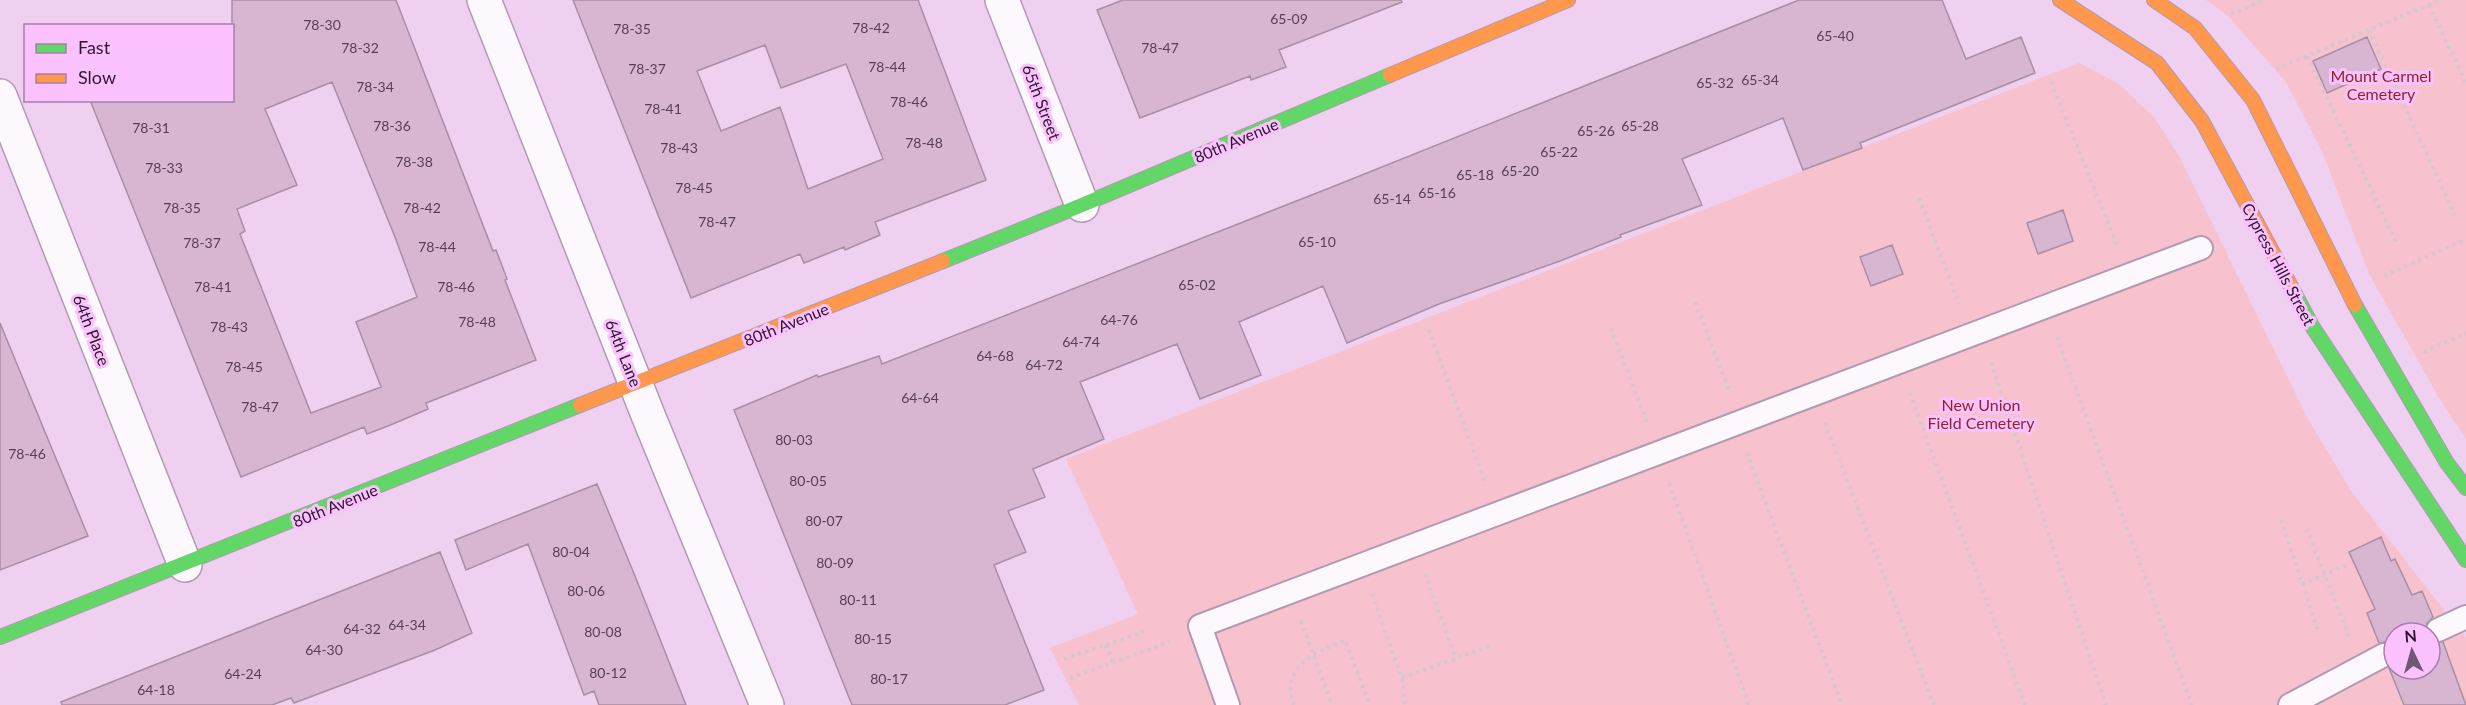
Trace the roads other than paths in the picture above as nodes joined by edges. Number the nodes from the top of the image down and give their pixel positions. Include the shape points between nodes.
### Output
1 (484, 0) edge
2 (1002, 0) edge
3 (1568, 0) edge
4 (2060, 0) edge
5 (2154, 0) edge
6 (0, 96) edge
7 (1082, 205) junction
8 (2201, 248) dead end
9 (637, 384) junction
10 (2466, 488) edge
11 (2466, 560) edge
12 (185, 565) junction
13 (2466, 617) edge
14 (2442, 628) edge
15 (0, 637) edge
16 (2382, 656) edge
17 (767, 705) edge
18 (1228, 705) edge
19 (2290, 705) edge

1 - 9 street, 64th Lane
2 - 7 street, 65th Street
3 - 7 street, 80th Avenue
4 - 11 street, Cypress Hills Street via 2157,63 2202,121 2312,326
5 - 10 street via 2195,28 2253,100 2358,310 2446,463
6 - 12 street, 64th Place
7 - 9 street, 80th Avenue
8 - 18 lane via 1200,626
9 - 12 street, 80th Avenue
9 - 17 street, 64th Lane
12 - 15 street, 80th Avenue
13 - 14 lane
16 - 19 lane

